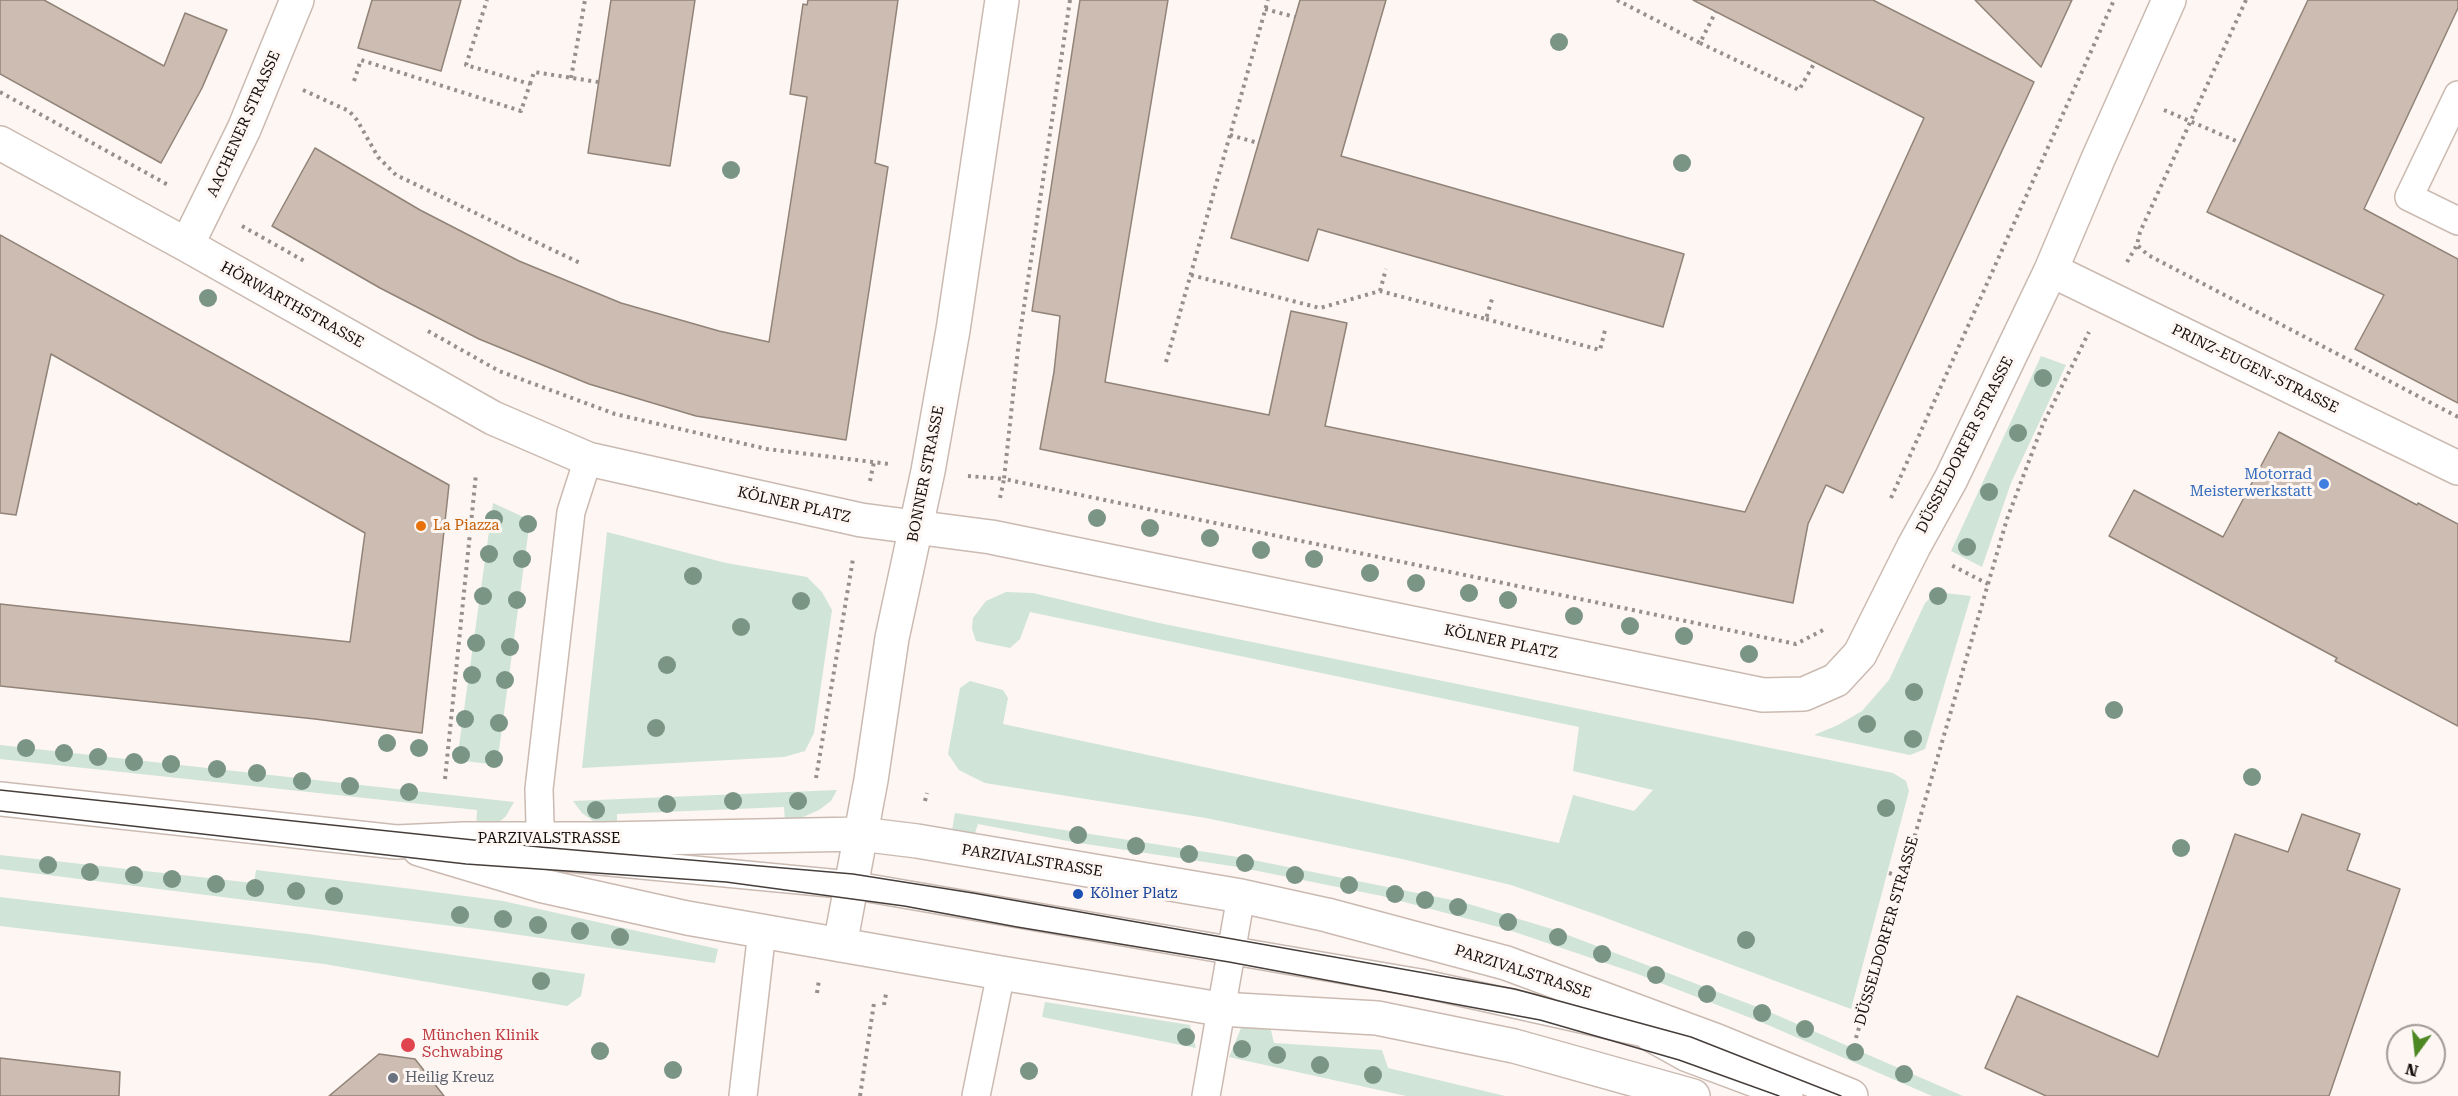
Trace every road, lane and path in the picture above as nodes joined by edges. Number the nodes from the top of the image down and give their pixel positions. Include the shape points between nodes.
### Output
1 (297, 0) edge
2 (487, 0) edge
3 (585, 0) edge
4 (1002, 0) edge
5 (1070, 0) edge
6 (1268, 0) edge
7 (1617, 0) edge
8 (2114, 0) edge
9 (2169, 0) edge
10 (2246, 0) edge
11 (1265, 9) junction
12 (1716, 11) dead end
13 (1295, 16) dead end
14 (1700, 43) junction
15 (1815, 62) dead end
16 (571, 78) junction
17 (354, 81) dead end
18 (598, 82) dead end
19 (530, 84) junction
20 (297, 88) dead end
21 (0, 92) edge
22 (2127, 94) junction
23 (2458, 95) edge
24 (2190, 121) junction
25 (1230, 135) junction
26 (0, 143) edge
27 (1258, 143) dead end
28 (2241, 143) dead end
29 (208, 206) junction
30 (2458, 221) edge
31 (187, 245) junction
32 (2137, 245) junction
33 (580, 263) dead end
34 (310, 264) dead end
35 (1386, 269) dead end
36 (2051, 270) junction
37 (1191, 276) junction
38 (1380, 291) junction
39 (2106, 296) junction
40 (1492, 299) dead end
41 (1486, 319) junction
42 (419, 326) dead end
43 (1605, 330) dead end
44 (1166, 362) dead end
45 (2458, 417) edge
46 (588, 459) junction
47 (874, 462) junction
48 (2458, 468) edge
49 (928, 471) junction
50 (476, 474) dead end
51 (1887, 507) dead end
52 (861, 520) junction
53 (916, 528) junction
54 (1914, 546) junction
55 (1989, 584) junction
56 (1830, 627) dead end
57 (816, 778) dead end
58 (445, 779) dead end
59 (0, 799) edge
60 (860, 834) junction
61 (396, 842) junction
62 (541, 860) junction
63 (1889, 873) dead end
64 (1902, 877) junction
65 (851, 885) junction
66 (1241, 896) junction
67 (762, 931) junction
68 (840, 945) junction
69 (1231, 952) junction
70 (1001, 973) junction
71 (874, 1003) dead end
72 (1220, 1009) junction
73 (1640, 1032) junction
74 (1856, 1038) dead end
75 (1717, 1041) junction
76 (1620, 1087) edge
77 (743, 1096) edge
78 (860, 1096) edge
79 (976, 1096) edge
80 (1206, 1096) edge
81 (1693, 1096) edge
82 (1790, 1096) edge
83 (1851, 1096) edge

1 - 29 street, AACHENER STRASSE
2 - 19 path via 466,65
3 - 16 path
4 - 49 street, BONNER STRASSE
5 - 56 path via 1019,340 1004,479 1796,644
6 - 11 path
7 - 14 path
8 - 51 path
9 - 22 street, DÜSSELDORFER STRASSE
10 - 24 path
11 - 13 path
11 - 25 path
12 - 14 path
14 - 15 path via 1799,90
16 - 18 path
16 - 19 path via 534,72
17 - 19 path via 361,60 521,111
20 - 33 path via 349,111 378,157 396,175
21 - 29 path
22 - 24 path
22 - 36 street, DÜSSELDORFER STRASSE
23 - 30 lane via 2409,197
24 - 28 path
24 - 32 path
25 - 27 path
25 - 37 path
26 - 31 street, HÖRWARTHSTRASSE
29 - 31 street, AACHENER STRASSE
29 - 34 path
31 - 46 street, HÖRWARTHSTRASSE via 493,418
32 - 39 path
32 - 45 path via 2148,255
35 - 38 path
36 - 39 street, PRINZ-EUGEN-STRASSE
36 - 54 street, DÜSSELDORFER STRASSE via 1951,479
37 - 38 path via 1320,308
37 - 44 path
38 - 41 path
39 - 48 street, PRINZ-EUGEN-STRASSE
39 - 55 path via 2043,424 2007,519
40 - 41 path
41 - 43 path via 1600,350
42 - 47 path via 499,371 615,414 768,449
46 - 52 street, KÖLNER PLATZ
46 - 62 lane via 571,512 539,789
47 - 49 path
47 - 52 path
49 - 53 street, BONNER STRASSE
50 - 58 path
52 - 53 street, KÖLNER PLATZ
52 - 57 path
53 - 54 street, KÖLNER PLATZ via 991,537 1763,695 1804,694 1836,680 1860,654
53 - 60 street, BONNER STRASSE via 892,638
54 - 55 path, DÜSSELDORFER STRASSE
55 - 64 path, DÜSSELDORFER STRASSE
59 - 61 street, PARZIVALSTRASSE
60 - 62 street, PARZIVALSTRASSE via 603,839
60 - 65 street, BONNER STRASSE
60 - 66 street, PARZIVALSTRASSE
61 - 62 street, PARZIVALSTRASSE
61 - 62 street, PARZIVALSTRASSE
62 - 65 lane
62 - 67 street, PARZIVALSTRASSE via 687,918
63 - 64 path
64 - 74 path, DÜSSELDORFER STRASSE
65 - 68 street, BONNER STRASSE
65 - 69 lane
66 - 69 lane
66 - 75 street, PARZIVALSTRASSE via 1506,963
67 - 68 street, PARZIVALSTRASSE
67 - 77 lane
68 - 70 street, PARZIVALSTRASSE
69 - 72 lane
69 - 73 lane via 1420,983
70 - 72 street, PARZIVALSTRASSE
70 - 79 lane
71 - 78 path
72 - 76 street, PARZIVALSTRASSE via 1377,1018 1514,1046
72 - 80 lane
73 - 75 lane
73 - 82 lane via 1685,1057
75 - 83 street, PARZIVALSTRASSE
76 - 81 street, PARZIVALSTRASSE

